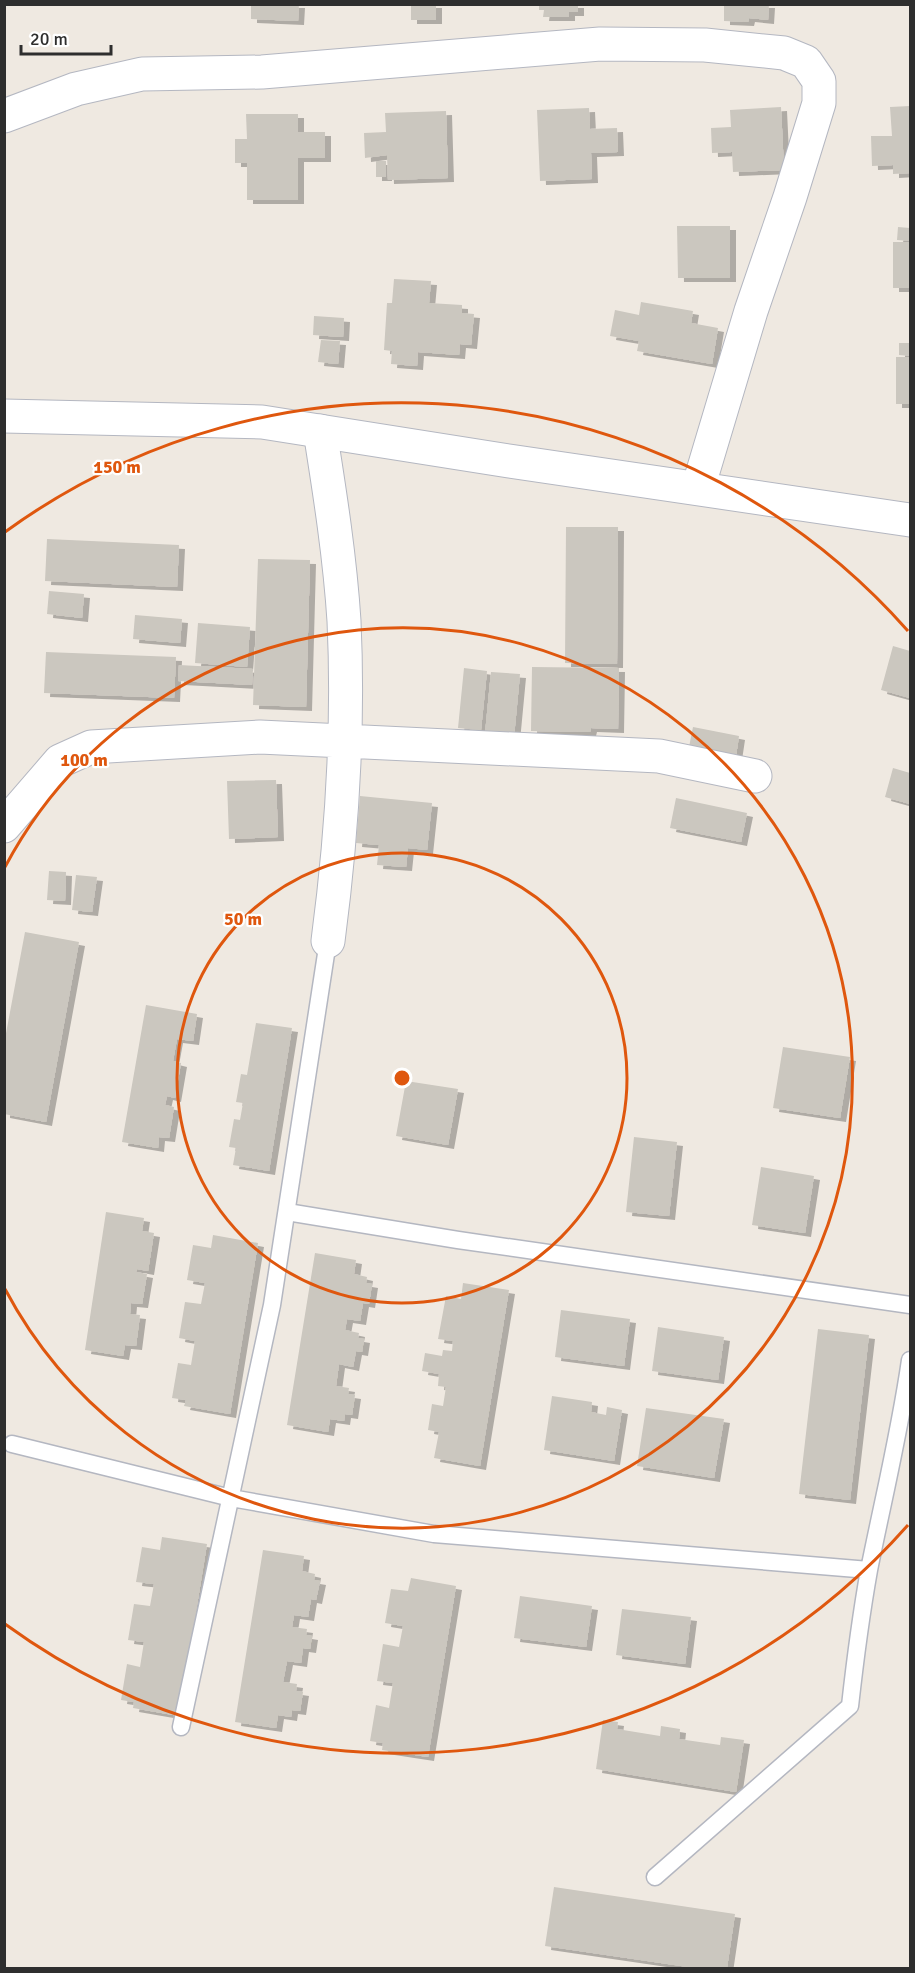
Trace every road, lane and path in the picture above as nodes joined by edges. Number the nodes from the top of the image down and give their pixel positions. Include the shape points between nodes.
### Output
1 (4, 116) edge
2 (4, 416) edge
3 (320, 431) junction
4 (698, 488) junction
5 (910, 520) edge
6 (346, 743) junction
7 (755, 776) dead end
8 (4, 825) edge
9 (328, 941) joint
10 (287, 1212) junction
11 (910, 1305) edge
12 (910, 1360) edge
13 (12, 1444) dead end
14 (231, 1498) junction
15 (869, 1570) junction
16 (181, 1727) dead end
17 (655, 1877) dead end

1 - 4 street via 76,89 142,74 262,72 600,44 705,45 784,53 806,63 819,81 819,103
2 - 3 street via 262,422
3 - 4 street
3 - 6 street via 344,621
4 - 5 street
6 - 7 street via 659,756
6 - 8 street via 260,737 91,747 60,761
6 - 9 street
9 - 10 lane
10 - 11 lane
10 - 14 lane via 272,1305
12 - 15 lane via 901,1422
13 - 14 lane
14 - 15 lane via 434,1534
14 - 16 lane
15 - 17 lane via 850,1706

